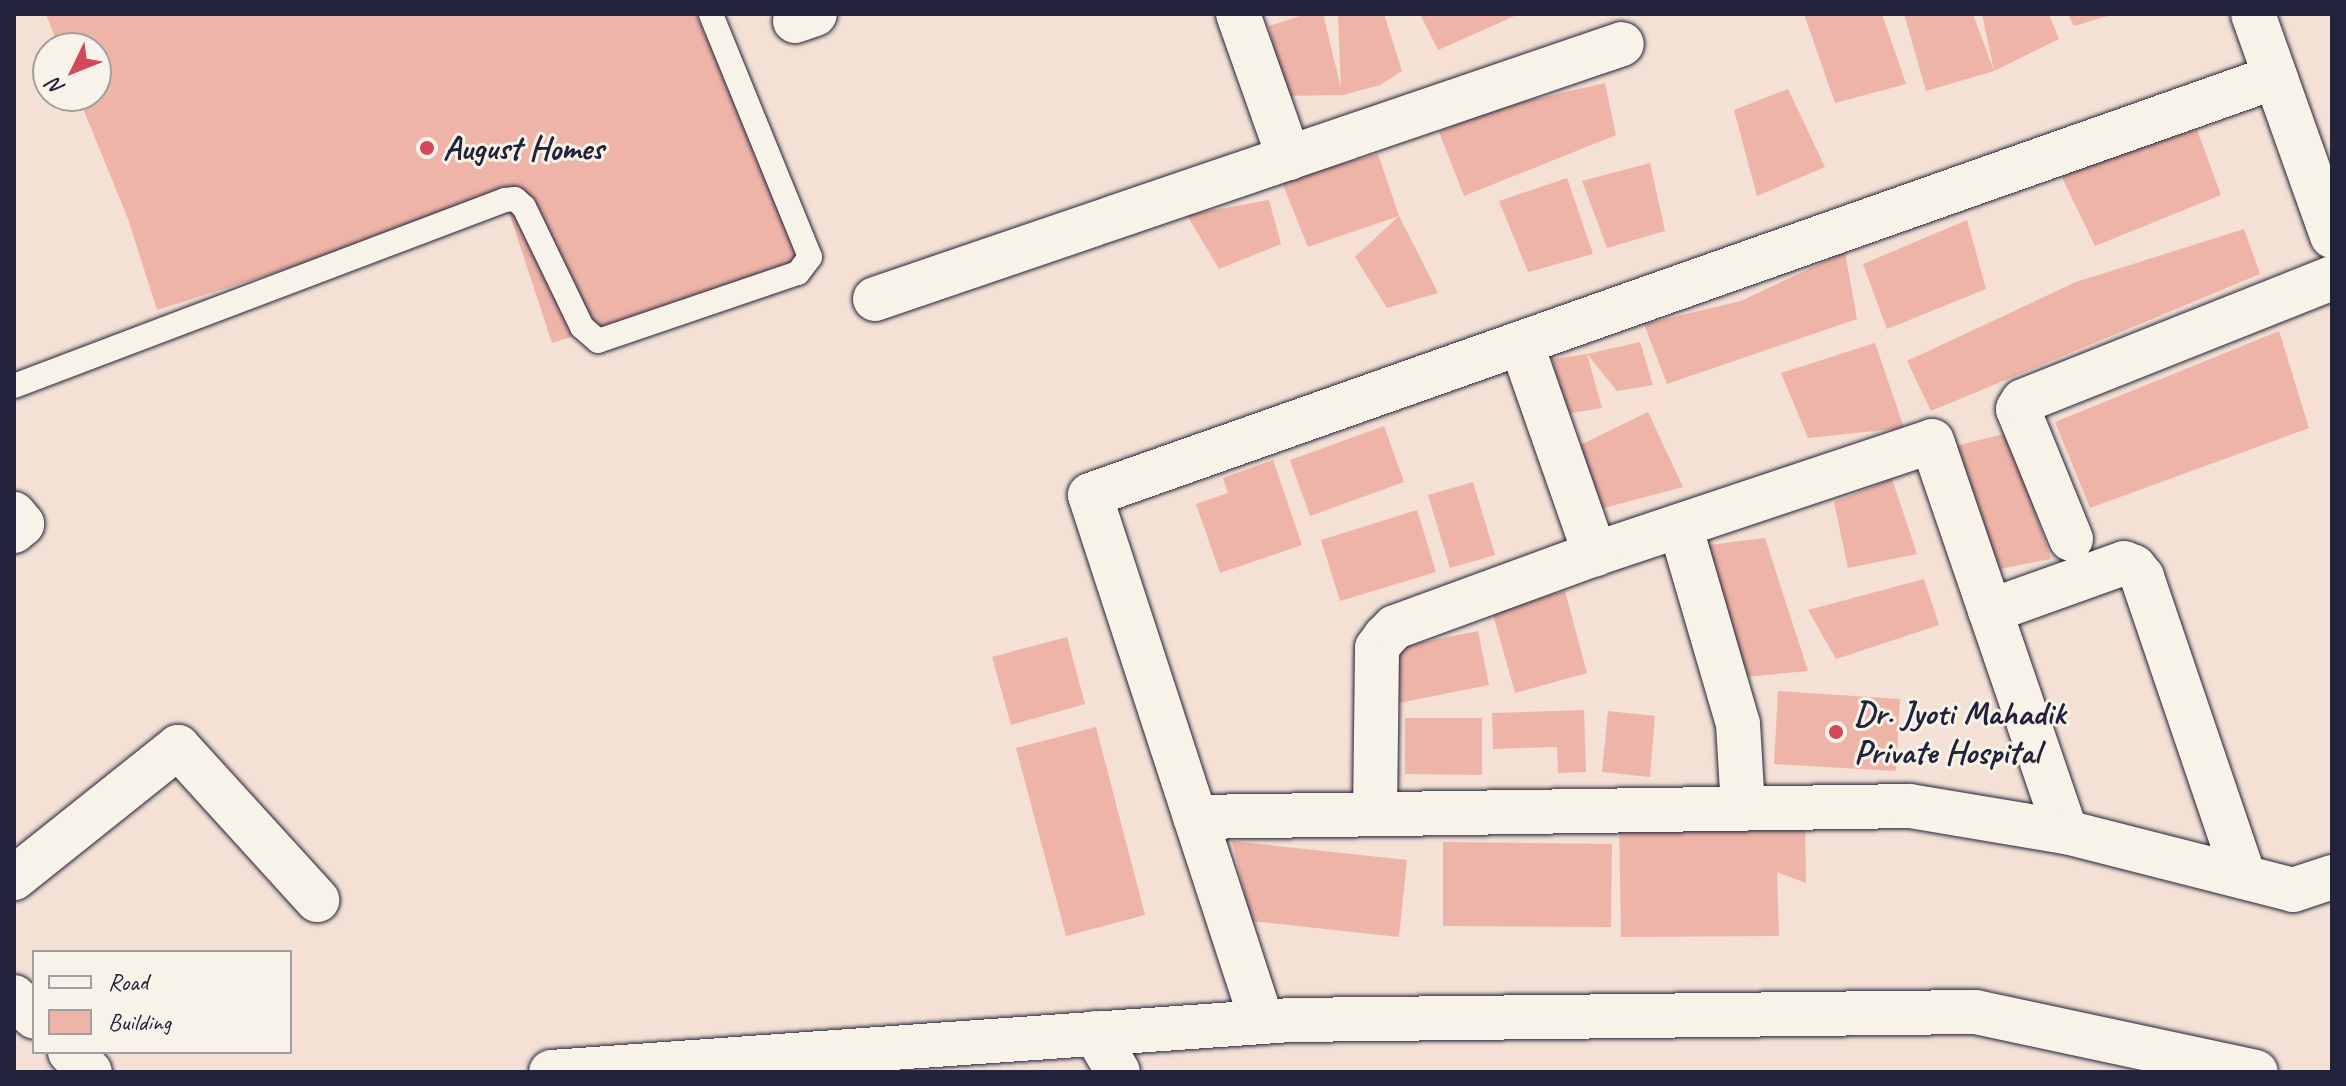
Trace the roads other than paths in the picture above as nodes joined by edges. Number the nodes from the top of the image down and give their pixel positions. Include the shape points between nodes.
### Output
1 (711, 14) edge
2 (1238, 14) edge
3 (2253, 14) edge
4 (1622, 44) dead end
5 (2275, 77) junction
6 (1289, 158) junction
7 (2332, 236) edge
8 (2332, 278) edge
9 (875, 299) dead end
10 (1521, 343) junction
11 (14, 386) edge
12 (14, 514) edge
13 (1681, 529) junction
14 (14, 531) edge
15 (2071, 539) dead end
16 (1595, 554) junction
17 (1990, 611) junction
18 (1743, 809) junction
19 (1375, 814) junction
20 (1195, 817) junction
21 (2066, 832) junction
22 (2244, 877) junction
23 (2332, 877) edge
24 (14, 878) edge
25 (317, 900) dead end
26 (14, 997) edge
27 (32, 1014) edge
28 (1262, 1022) junction
29 (1095, 1033) junction
30 (72, 1054) edge
31 (726, 1065) edge
32 (2237, 1070) edge
33 (90, 1072) edge
34 (551, 1072) edge
35 (1118, 1072) edge

1 - 11 lane via 810,257 798,273 598,341 582,327 524,207 515,199 505,200
2 - 6 street
3 - 5 street
4 - 6 street
5 - 7 street
5 - 10 street
6 - 9 street
8 - 15 street via 2023,401 2018,409
10 - 16 street
10 - 20 street via 1090,495
12 - 14 street via 22,524
13 - 16 street
13 - 17 street via 1932,441
13 - 18 street via 1738,724
16 - 19 street via 1395,627 1385,637 1377,648
17 - 21 street
17 - 22 street via 2124,563 2134,567 2142,577
18 - 19 street
18 - 21 street via 1910,806
19 - 20 street
20 - 28 street
21 - 22 street
22 - 23 street via 2293,890
24 - 25 street via 178,747
26 - 27 street
28 - 29 street
28 - 32 street via 1976,1012
29 - 31 street
29 - 35 street
30 - 33 street
31 - 34 street

